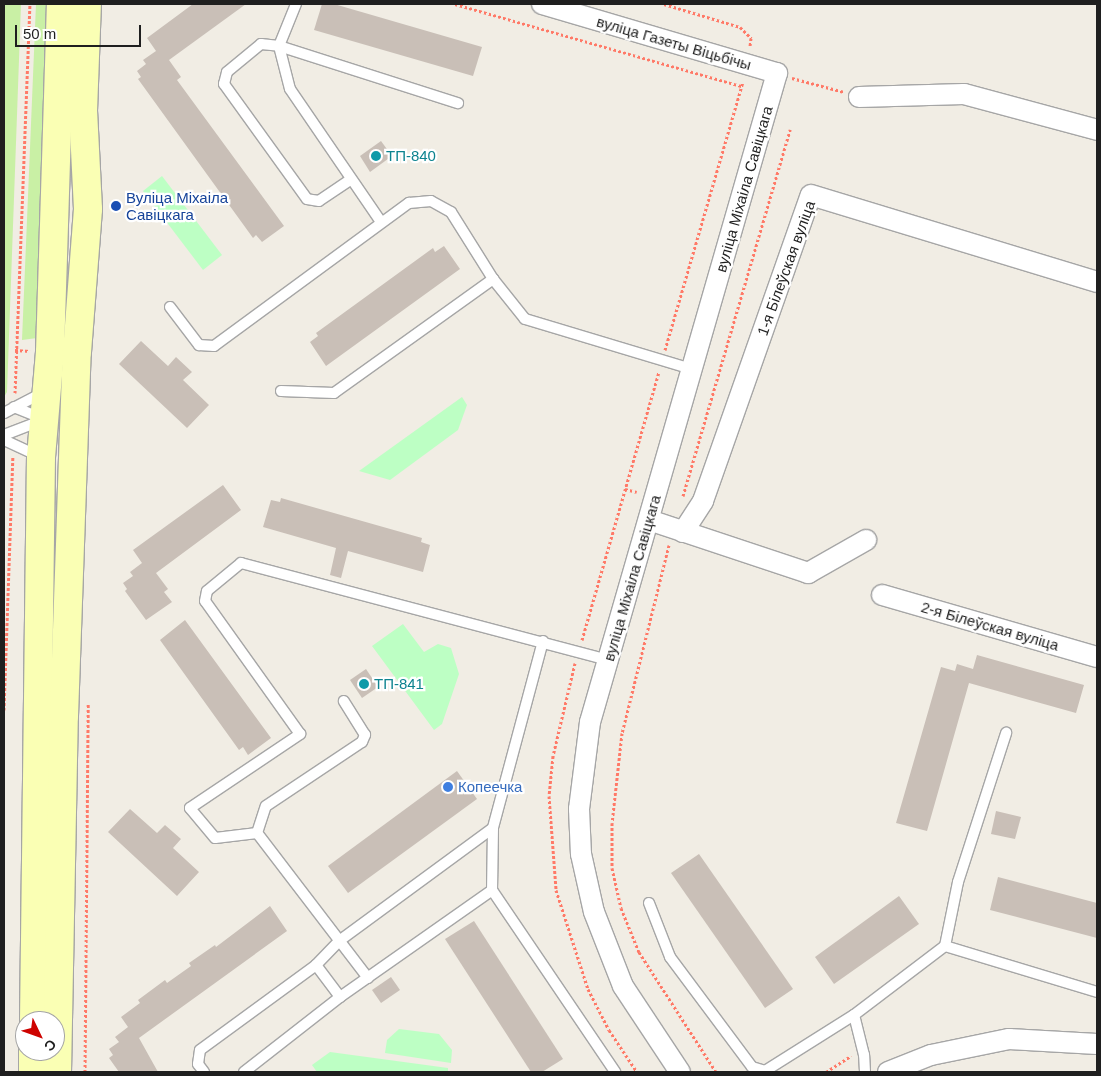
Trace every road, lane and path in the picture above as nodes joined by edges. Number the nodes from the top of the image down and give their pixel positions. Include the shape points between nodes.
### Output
1 (30, 4) edge
2 (61, 4) edge
3 (87, 4) edge
4 (296, 4) edge
5 (455, 4) edge
6 (542, 4) edge
7 (279, 46) junction
8 (777, 73) junction
9 (741, 86) dead end
10 (859, 97) joint
11 (458, 103) dead end
12 (790, 129) dead end
13 (1097, 130) edge
14 (350, 180) junction
15 (381, 222) junction
16 (493, 279) junction
17 (1097, 282) edge
18 (170, 307) dead end
19 (692, 369) junction
20 (47, 390) junction
21 (281, 391) dead end
22 (14, 407) junction
23 (4, 413) edge
24 (75, 418) junction
25 (44, 420) junction
26 (4, 435) edge
27 (9, 441) edge
28 (41, 457) junction
29 (649, 520) junction
30 (678, 531) junction
31 (866, 540) dead end
32 (882, 595) dead end
33 (543, 641) junction
34 (1097, 657) edge
35 (608, 660) junction
36 (88, 701) dead end
37 (344, 701) dead end
38 (4, 710) edge
39 (1006, 733) dead end
40 (494, 828) junction
41 (257, 832) junction
42 (492, 890) junction
43 (649, 903) dead end
44 (339, 940) junction
45 (945, 946) junction
46 (316, 965) junction
47 (368, 978) junction
48 (1097, 992) edge
49 (340, 997) junction
50 (34, 1011) edge
51 (854, 1015) junction
52 (1097, 1044) edge
53 (862, 1048) junction
54 (57, 1072) edge
55 (85, 1072) edge
56 (204, 1072) edge
57 (244, 1072) edge
58 (615, 1072) edge
59 (680, 1072) edge
60 (716, 1072) edge
61 (826, 1072) edge
62 (864, 1072) edge
63 (888, 1072) edge

1 - 22 path
2 - 20 main road
3 - 24 main road via 83,111 88,209 76,352
4 - 7 lane
5 - 9 path
6 - 8 street, вуліца Газеты Віцьбічы
7 - 11 lane
7 - 14 lane via 290,89
7 - 14 lane via 261,44 227,72 224,84 307,199 319,201
8 - 10 path
8 - 19 street, вуліца Міхаіла Савіцкага
10 - 13 street via 964,94
12 - 30 path
14 - 15 lane
15 - 16 lane via 409,203 431,200 451,212
15 - 18 lane via 214,346 199,345
16 - 19 lane via 525,319
16 - 21 lane via 334,393
17 - 30 street, 1-я Білеўская вуліца via 811,195 703,500
19 - 29 street, вуліца Міхаіла Савіцкага
20 - 22 lane
20 - 25 main road
22 - 23 lane
22 - 25 lane
24 - 25 main road
24 - 54 main road via 64,716
25 - 26 lane
25 - 28 main road
27 - 28 lane
27 - 38 path
28 - 50 main road
29 - 30 street
29 - 35 street, вуліца Міхаіла Савіцкага
30 - 31 street via 808,573
30 - 60 path via 622,733 612,823 612,868 621,908 639,952
32 - 34 street, 2-я Білеўская вуліца
33 - 35 lane
33 - 40 lane
33 - 41 lane via 241,563 207,591 205,601 300,734 190,808 215,838
35 - 59 street, вуліца Міхаіла Савіцкага via 590,722 579,809 581,854 594,912 623,986
36 - 55 path
37 - 41 lane via 365,734 362,742 266,806
39 - 45 lane via 958,882
40 - 42 lane
40 - 44 lane
41 - 44 lane
42 - 47 lane
42 - 58 lane
43 - 51 lane via 670,957 752,1068 765,1071
44 - 46 lane
44 - 47 lane
45 - 48 lane
45 - 51 lane
46 - 49 lane
46 - 56 lane via 200,1050 198,1064
47 - 49 lane
49 - 57 lane
51 - 53 lane
52 - 63 street via 1009,1039 931,1055
53 - 61 path
53 - 62 lane

